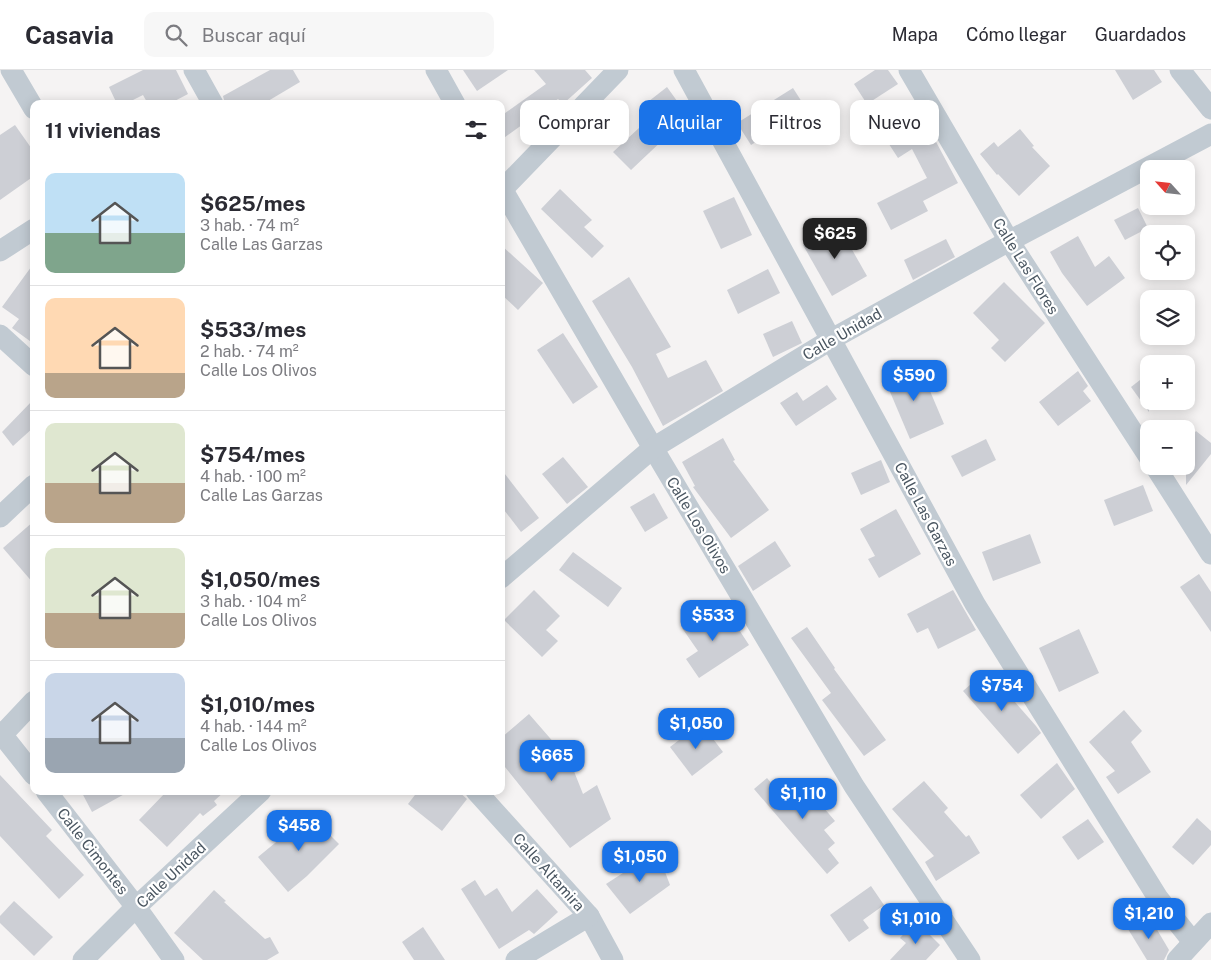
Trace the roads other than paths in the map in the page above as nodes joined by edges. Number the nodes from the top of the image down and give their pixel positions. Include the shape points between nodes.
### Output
1 (11, 70) edge
2 (194, 70) edge
3 (436, 70) edge
4 (618, 70) edge
5 (684, 70) edge
6 (909, 70) edge
7 (1180, 70) edge
8 (211, 100) edge
9 (453, 100) edge
10 (30, 102) edge
11 (1211, 110) edge
12 (1211, 134) edge
13 (505, 186) edge
14 (505, 194) edge
15 (30, 232) edge
16 (1009, 241) junction
17 (0, 251) edge
18 (0, 335) edge
19 (832, 339) junction
20 (30, 362) edge
21 (1140, 443) edge
22 (653, 448) junction
23 (1160, 475) edge
24 (30, 489) edge
25 (0, 517) edge
26 (1211, 554) edge
27 (505, 575) edge
28 (30, 705) edge
29 (1, 735) edge
30 (30, 770) edge
31 (49, 795) edge
32 (257, 795) edge
33 (480, 795) edge
34 (136, 907) junction
35 (589, 916) junction
36 (1211, 923) edge
37 (1193, 942) junction
38 (83, 960) edge
39 (174, 960) edge
40 (516, 960) edge
41 (613, 960) edge
42 (970, 960) edge
43 (1177, 960) edge

1 - 10 street
2 - 8 street
3 - 9 street
4 - 13 street
5 - 19 street, Calle Las Garzas
6 - 16 street, Calle Las Flores
7 - 11 street
12 - 16 street, Calle Unidad
14 - 22 street, Calle Los Olivos
15 - 17 street
16 - 19 street, Calle Unidad
16 - 21 street, Calle Las Flores
18 - 20 street
19 - 22 street, Calle Unidad
19 - 37 street, Calle Las Garzas via 975,604 1158,898
22 - 27 street, Calle Unidad
22 - 42 street, Calle Los Olivos via 854,786
23 - 26 street
24 - 25 street
28 - 29 street
29 - 30 street
31 - 34 street, Calle Cimontes
32 - 34 street, Calle Unidad
33 - 35 street, Calle Altamira
34 - 38 street, Calle Unidad
34 - 39 street, Calle Cimontes
35 - 40 street
35 - 41 street, Calle Altamira
36 - 37 street
37 - 43 street

